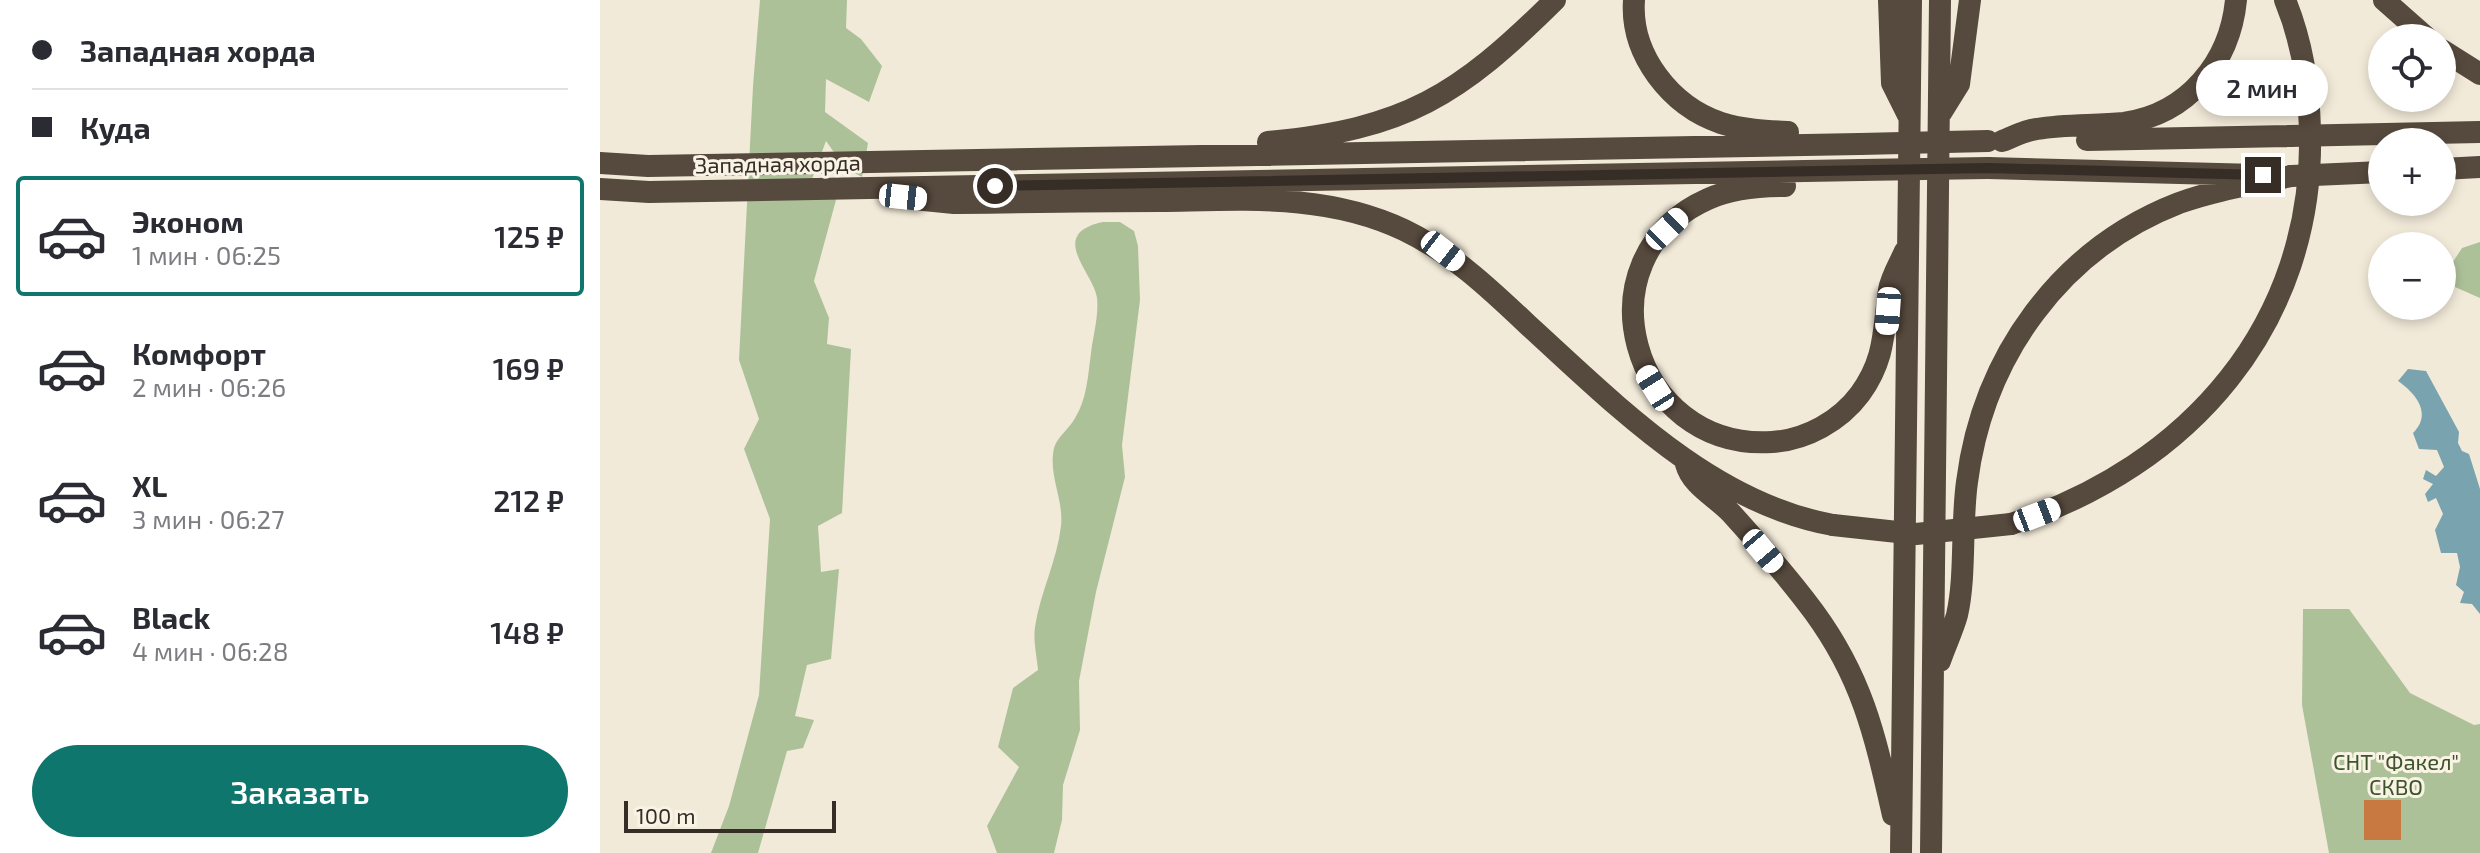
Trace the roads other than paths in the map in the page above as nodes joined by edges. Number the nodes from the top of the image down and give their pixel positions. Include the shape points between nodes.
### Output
1 (1555, 0) edge
2 (1634, 0) edge
3 (1889, 0) edge
4 (1911, 0) edge
5 (1940, 0) edge
6 (1970, 0) edge
7 (2236, 0) edge
8 (2285, 0) edge
9 (2384, 0) edge
10 (2411, 24) edge
11 (2456, 59) edge
12 (2480, 74) edge
13 (1940, 114) junction
14 (1910, 120) junction
15 (2480, 132) edge
16 (1995, 141) junction
17 (1860, 144) junction
18 (600, 163) edge
19 (781, 163) junction
20 (2480, 167) edge
21 (2456, 168) edge
22 (1861, 170) junction
23 (2368, 173) edge
24 (2291, 176) junction
25 (600, 189) edge
26 (826, 189) junction
27 (1909, 242) junction
28 (1685, 459) junction
29 (1935, 674) junction
30 (1901, 852) edge
31 (1931, 853) edge

1 - 19 highway via 1506,49 1456,87 1379,124 1269,142 848,152
2 - 17 highway via 1636,27 1652,69 1698,113 1747,129 1818,133
3 - 14 highway via 1892,83
4 - 14 highway
5 - 13 highway
6 - 13 highway via 1959,84
7 - 16 highway via 2219,59 2182,100 2127,122 2035,129
8 - 28 highway, bridge via 2307,84 2309,170 2292,255 2279,293 2237,368 2213,399 2148,458 2077,500 2011,524 1916,534 1833,525 1780,510
9 - 10 highway
11 - 12 highway
13 - 29 highway
14 - 27 highway
15 - 16 highway, Западная хорда, bridge
16 - 17 highway, Западная хорда, bridge
17 - 19 highway, Западная хорда
18 - 19 highway, Западная хорда
20 - 21 highway
22 - 24 highway, Западная хорда, bridge
22 - 26 highway, Западная хорда
22 - 27 highway via 1825,183 1720,194 1694,206 1667,229 1643,262 1633,300 1634,337 1655,388 1687,420 1737,441 1777,442 1822,426 1858,397 1876,368 1887,331 1889,289
23 - 24 highway, bridge
24 - 29 highway via 2181,202 2140,221 2086,257 2040,303 2006,354 1981,415 1967,483 1957,614
25 - 26 highway, Западная хорда
26 - 28 highway via 954,203 1267,199 1359,212 1443,251
27 - 30 highway
28 - 30 highway via 1689,475 1729,511 1814,611 1851,669 1870,716
29 - 31 highway

